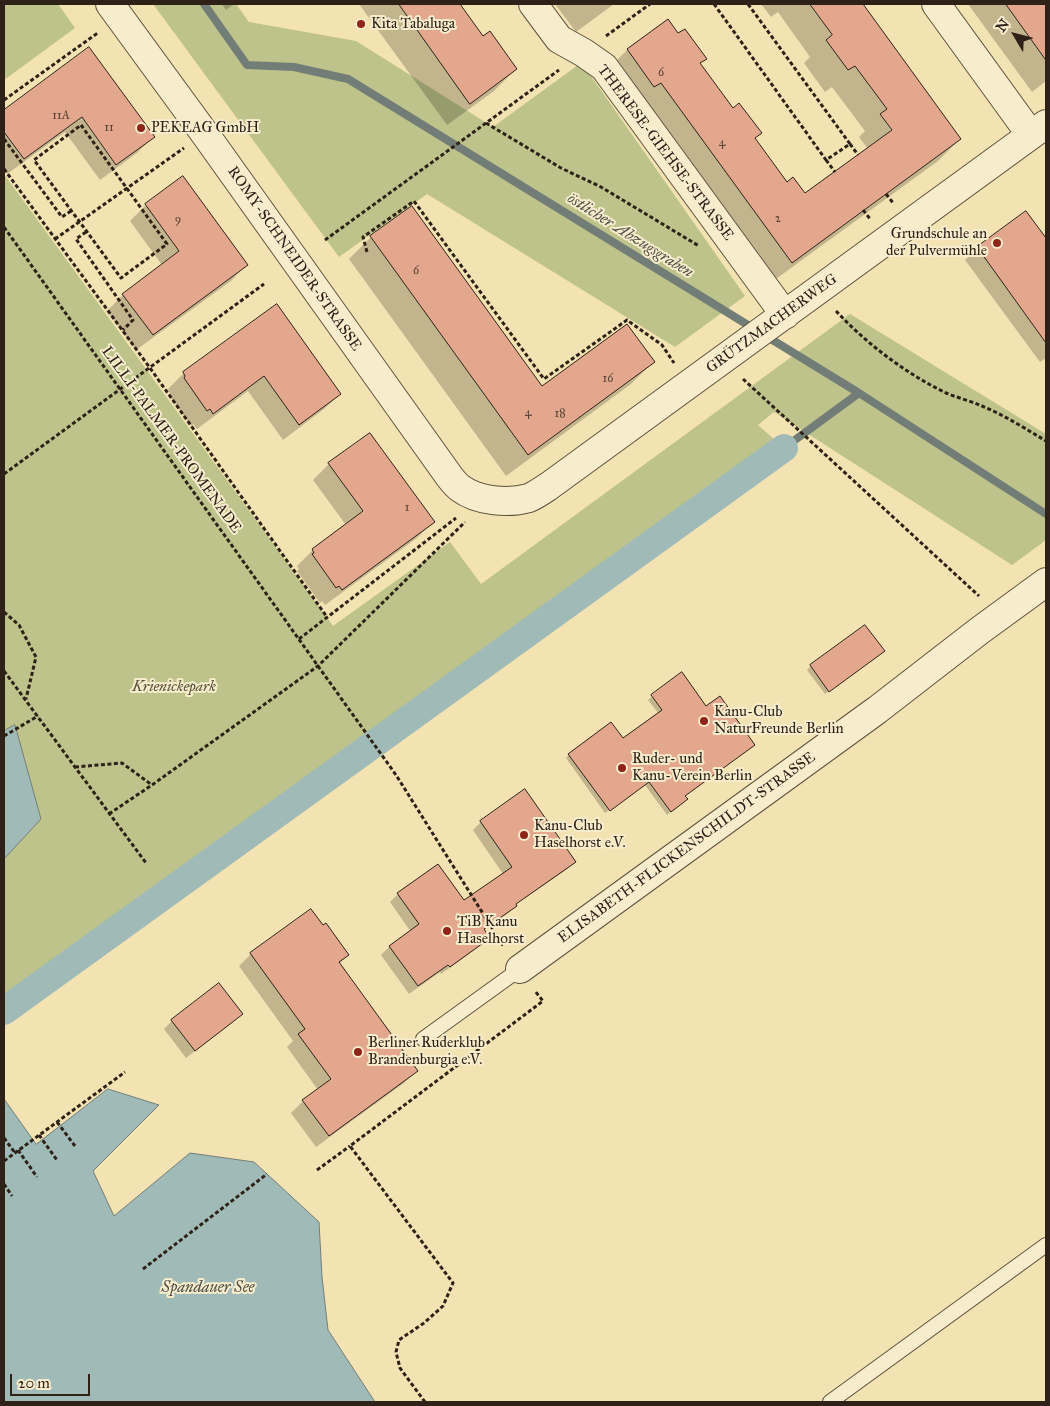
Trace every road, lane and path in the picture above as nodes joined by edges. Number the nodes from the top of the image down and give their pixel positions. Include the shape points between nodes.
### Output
1 (533, 4) edge
2 (714, 4) edge
3 (748, 4) edge
4 (936, 4) edge
5 (115, 10) edge
6 (4, 100) edge
7 (1039, 130) edge
8 (205, 134) junction
9 (4, 139) edge
10 (850, 144) junction
11 (858, 155) dead end
12 (826, 160) junction
13 (4, 169) edge
14 (835, 172) dead end
15 (127, 188) junction
16 (71, 211) junction
17 (80, 222) junction
18 (4, 227) edge
19 (86, 232) junction
20 (55, 239) junction
21 (325, 240) dead end
22 (734, 244) junction
23 (367, 252) dead end
24 (264, 284) dead end
25 (817, 291) junction
26 (776, 321) junction
27 (122, 331) junction
28 (723, 360) junction
29 (150, 368) junction
30 (689, 385) junction
31 (120, 389) junction
32 (1046, 441) edge
33 (4, 474) edge
34 (486, 498) junction
35 (1046, 582) edge
36 (4, 612) edge
37 (1000, 615) junction
38 (327, 617) junction
39 (299, 639) junction
40 (318, 666) junction
41 (4, 671) edge
42 (26, 700) junction
43 (38, 716) junction
44 (4, 736) edge
45 (76, 767) junction
46 (152, 785) junction
47 (109, 814) junction
48 (146, 863) dead end
49 (520, 969) junction
50 (423, 1039) dead end
51 (125, 1072) dead end
52 (57, 1122) junction
53 (39, 1135) junction
54 (4, 1138) edge
55 (75, 1146) dead end
56 (350, 1146) junction
57 (16, 1151) junction
58 (57, 1160) dead end
59 (4, 1161) edge
60 (317, 1170) dead end
61 (267, 1174) dead end
62 (37, 1177) dead end
63 (4, 1184) edge
64 (12, 1196) dead end
65 (1046, 1244) edge
66 (143, 1269) dead end
67 (425, 1402) edge
68 (830, 1402) edge

1 - 22 street, THERESE-GIEHSE-STRASSE via 559,39 604,67
2 - 12 path
3 - 10 path
4 - 7 street
5 - 6 path
5 - 8 street, ROMY-SCHNEIDER-STRASSE
7 - 25 street, GRÜTZMACHERWEG
8 - 15 path
8 - 34 street, ROMY-SCHNEIDER-STRASSE via 449,476 460,488
9 - 16 path via 62,217
10 - 11 path
10 - 12 path
12 - 14 path
13 - 20 path
15 - 16 path via 81,125 34,160
15 - 17 path
15 - 19 path via 167,244 121,278
16 - 17 path
17 - 19 path
17 - 20 path
18 - 31 path, LILLI-PALMER-PROMENADE
19 - 27 path via 76,239 133,320
20 - 27 path
21 - 22 path via 484,124 601,187 715,255
22 - 26 street, THERESE-GIEHSE-STRASSE
23 - 30 path via 363,237 414,201 544,379 627,320 662,345
24 - 29 path
25 - 26 street, GRÜTZMACHERWEG
25 - 32 path via 848,324 921,379 984,407
26 - 28 street, GRÜTZMACHERWEG
27 - 29 path
28 - 30 street, GRÜTZMACHERWEG
28 - 37 path
29 - 31 path
29 - 38 path
30 - 34 street, GRÜTZMACHERWEG via 550,486 530,497 510,501
31 - 33 path
31 - 39 path, LILLI-PALMER-PROMENADE
34 - 38 path
34 - 40 path
35 - 37 street, ELISABETH-FLICKENSCHILDT-STRASSE
36 - 42 path via 19,625 36,657
37 - 49 street, ELISABETH-FLICKENSCHILDT-STRASSE via 877,710
38 - 39 path
39 - 40 path, LILLI-PALMER-PROMENADE
40 - 46 path
40 - 49 path, LILLI-PALMER-PROMENADE via 396,775
41 - 42 path
42 - 43 path
43 - 44 path
43 - 45 path
45 - 46 path via 122,763
45 - 47 path
46 - 47 path
47 - 48 path
49 - 50 lane, ELISABETH-FLICKENSCHILDT-STRASSE
49 - 56 path, LILLI-PALMER-PROMENADE via 543,1001
51 - 52 path
52 - 53 path
52 - 55 path
53 - 57 path
53 - 58 path
54 - 57 path
56 - 60 path
56 - 67 path via 453,1283 443,1306 399,1340 397,1346 400,1368
57 - 59 path
57 - 62 path
61 - 66 path
63 - 64 path
65 - 68 lane

